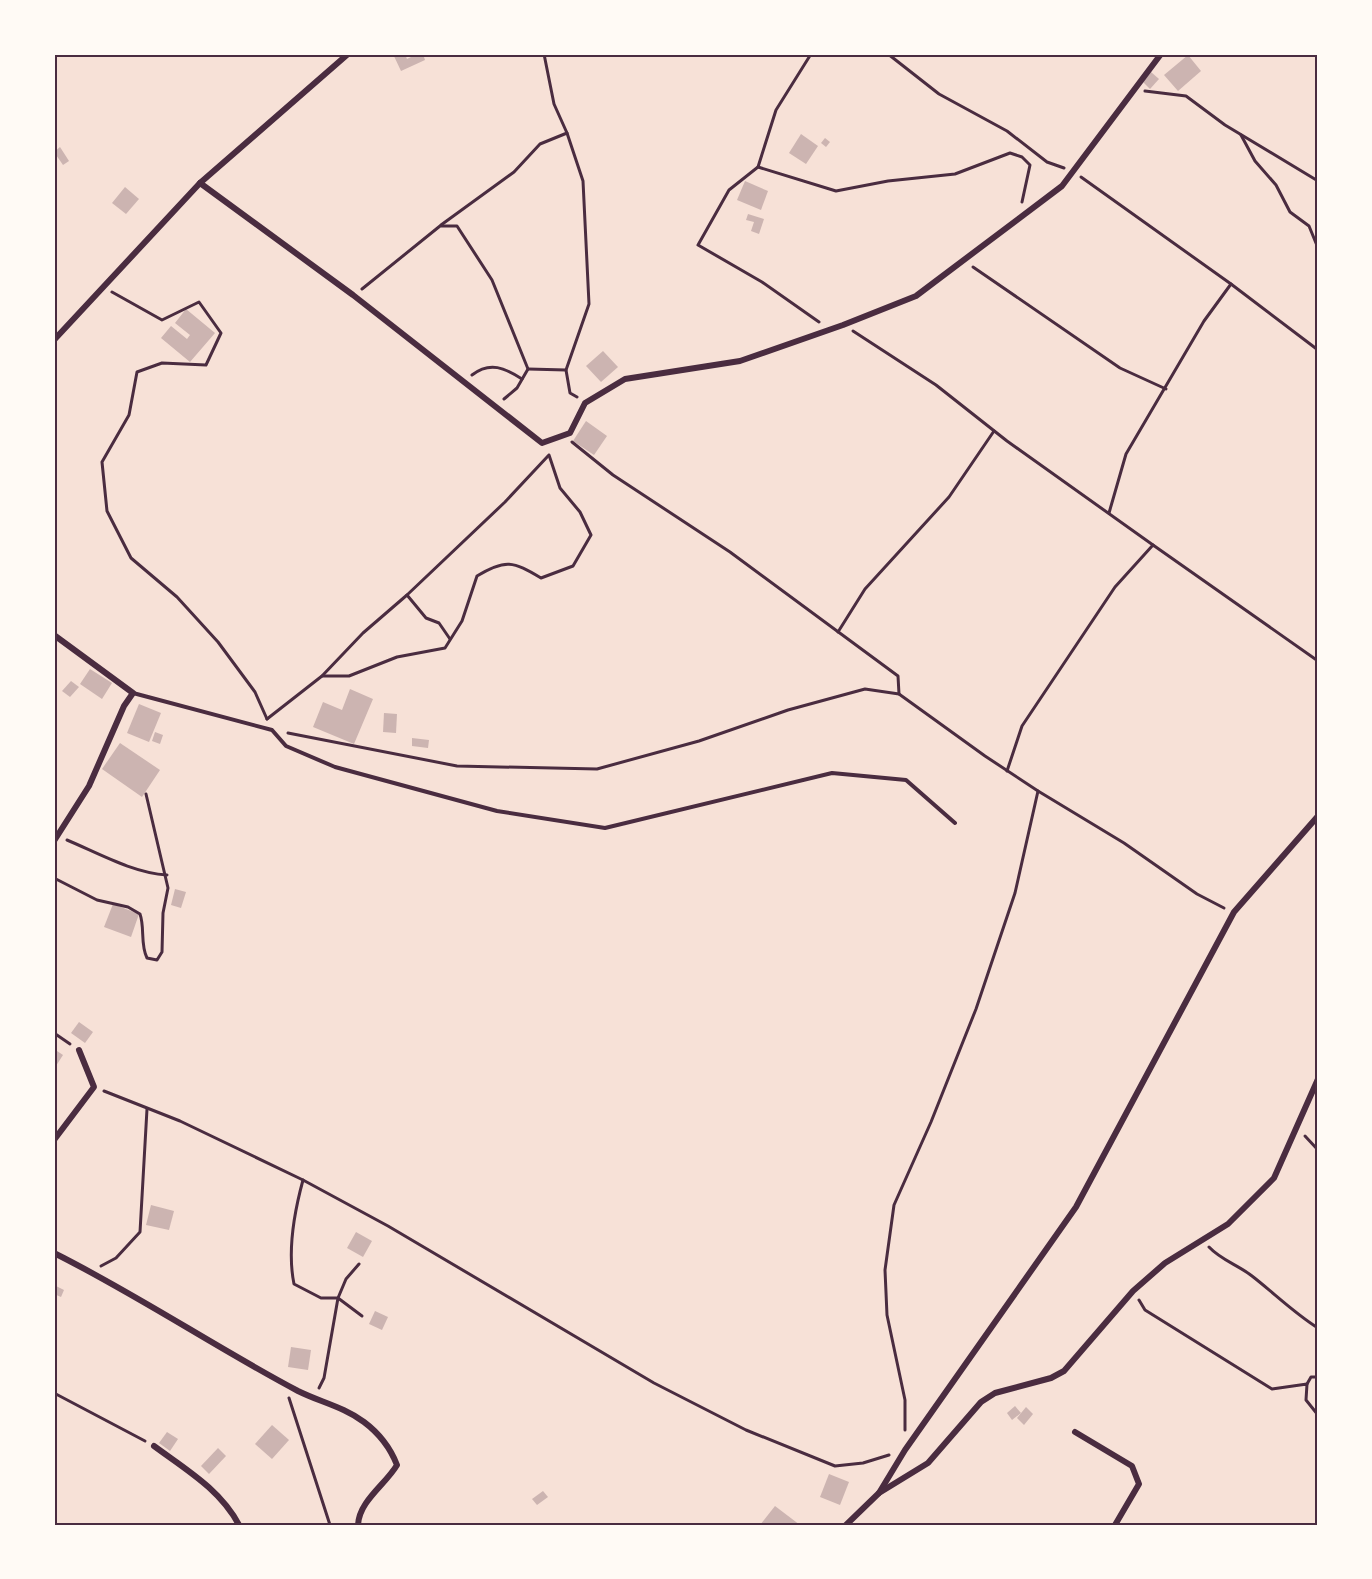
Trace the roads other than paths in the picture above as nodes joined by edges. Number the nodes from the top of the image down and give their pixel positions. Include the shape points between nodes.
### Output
1 (348, 54) edge
2 (1161, 54) edge
3 (200, 183) junction
4 (54, 340) edge
5 (54, 635) edge
6 (133, 693) junction
7 (1318, 816) edge
8 (955, 823) dead end
9 (56, 838) edge
10 (79, 1050) road end
11 (1318, 1079) edge
12 (54, 1123) edge
13 (61, 1127) junction
14 (54, 1140) edge
15 (54, 1254) edge
16 (1075, 1432) dead end
17 (154, 1446) road end
18 (879, 1492) junction
19 (238, 1525) edge
20 (358, 1525) edge
21 (846, 1525) edge
22 (1114, 1525) edge

1 - 3 street
2 - 3 street via 1062,186 916,296 740,361 625,379 585,403 570,433 542,443 353,295
3 - 4 street
5 - 6 street
6 - 8 lane via 272,730 286,746 335,766 497,811 605,828 832,773 906,780
6 - 9 street via 89,786
7 - 18 street via 1234,912 1076,1207
10 - 13 street via 94,1087
11 - 18 street via 1274,1178 1228,1224 1165,1263 1133,1291 1064,1371 995,1393 981,1402 928,1462
12 - 13 street
13 - 14 street
15 - 20 street via 284,1383 365,1422 391,1447 397,1465 358,1515
16 - 22 street via 1132,1466 1137,1476 1139,1484
17 - 19 street via 209,1487 229,1506
18 - 21 street

